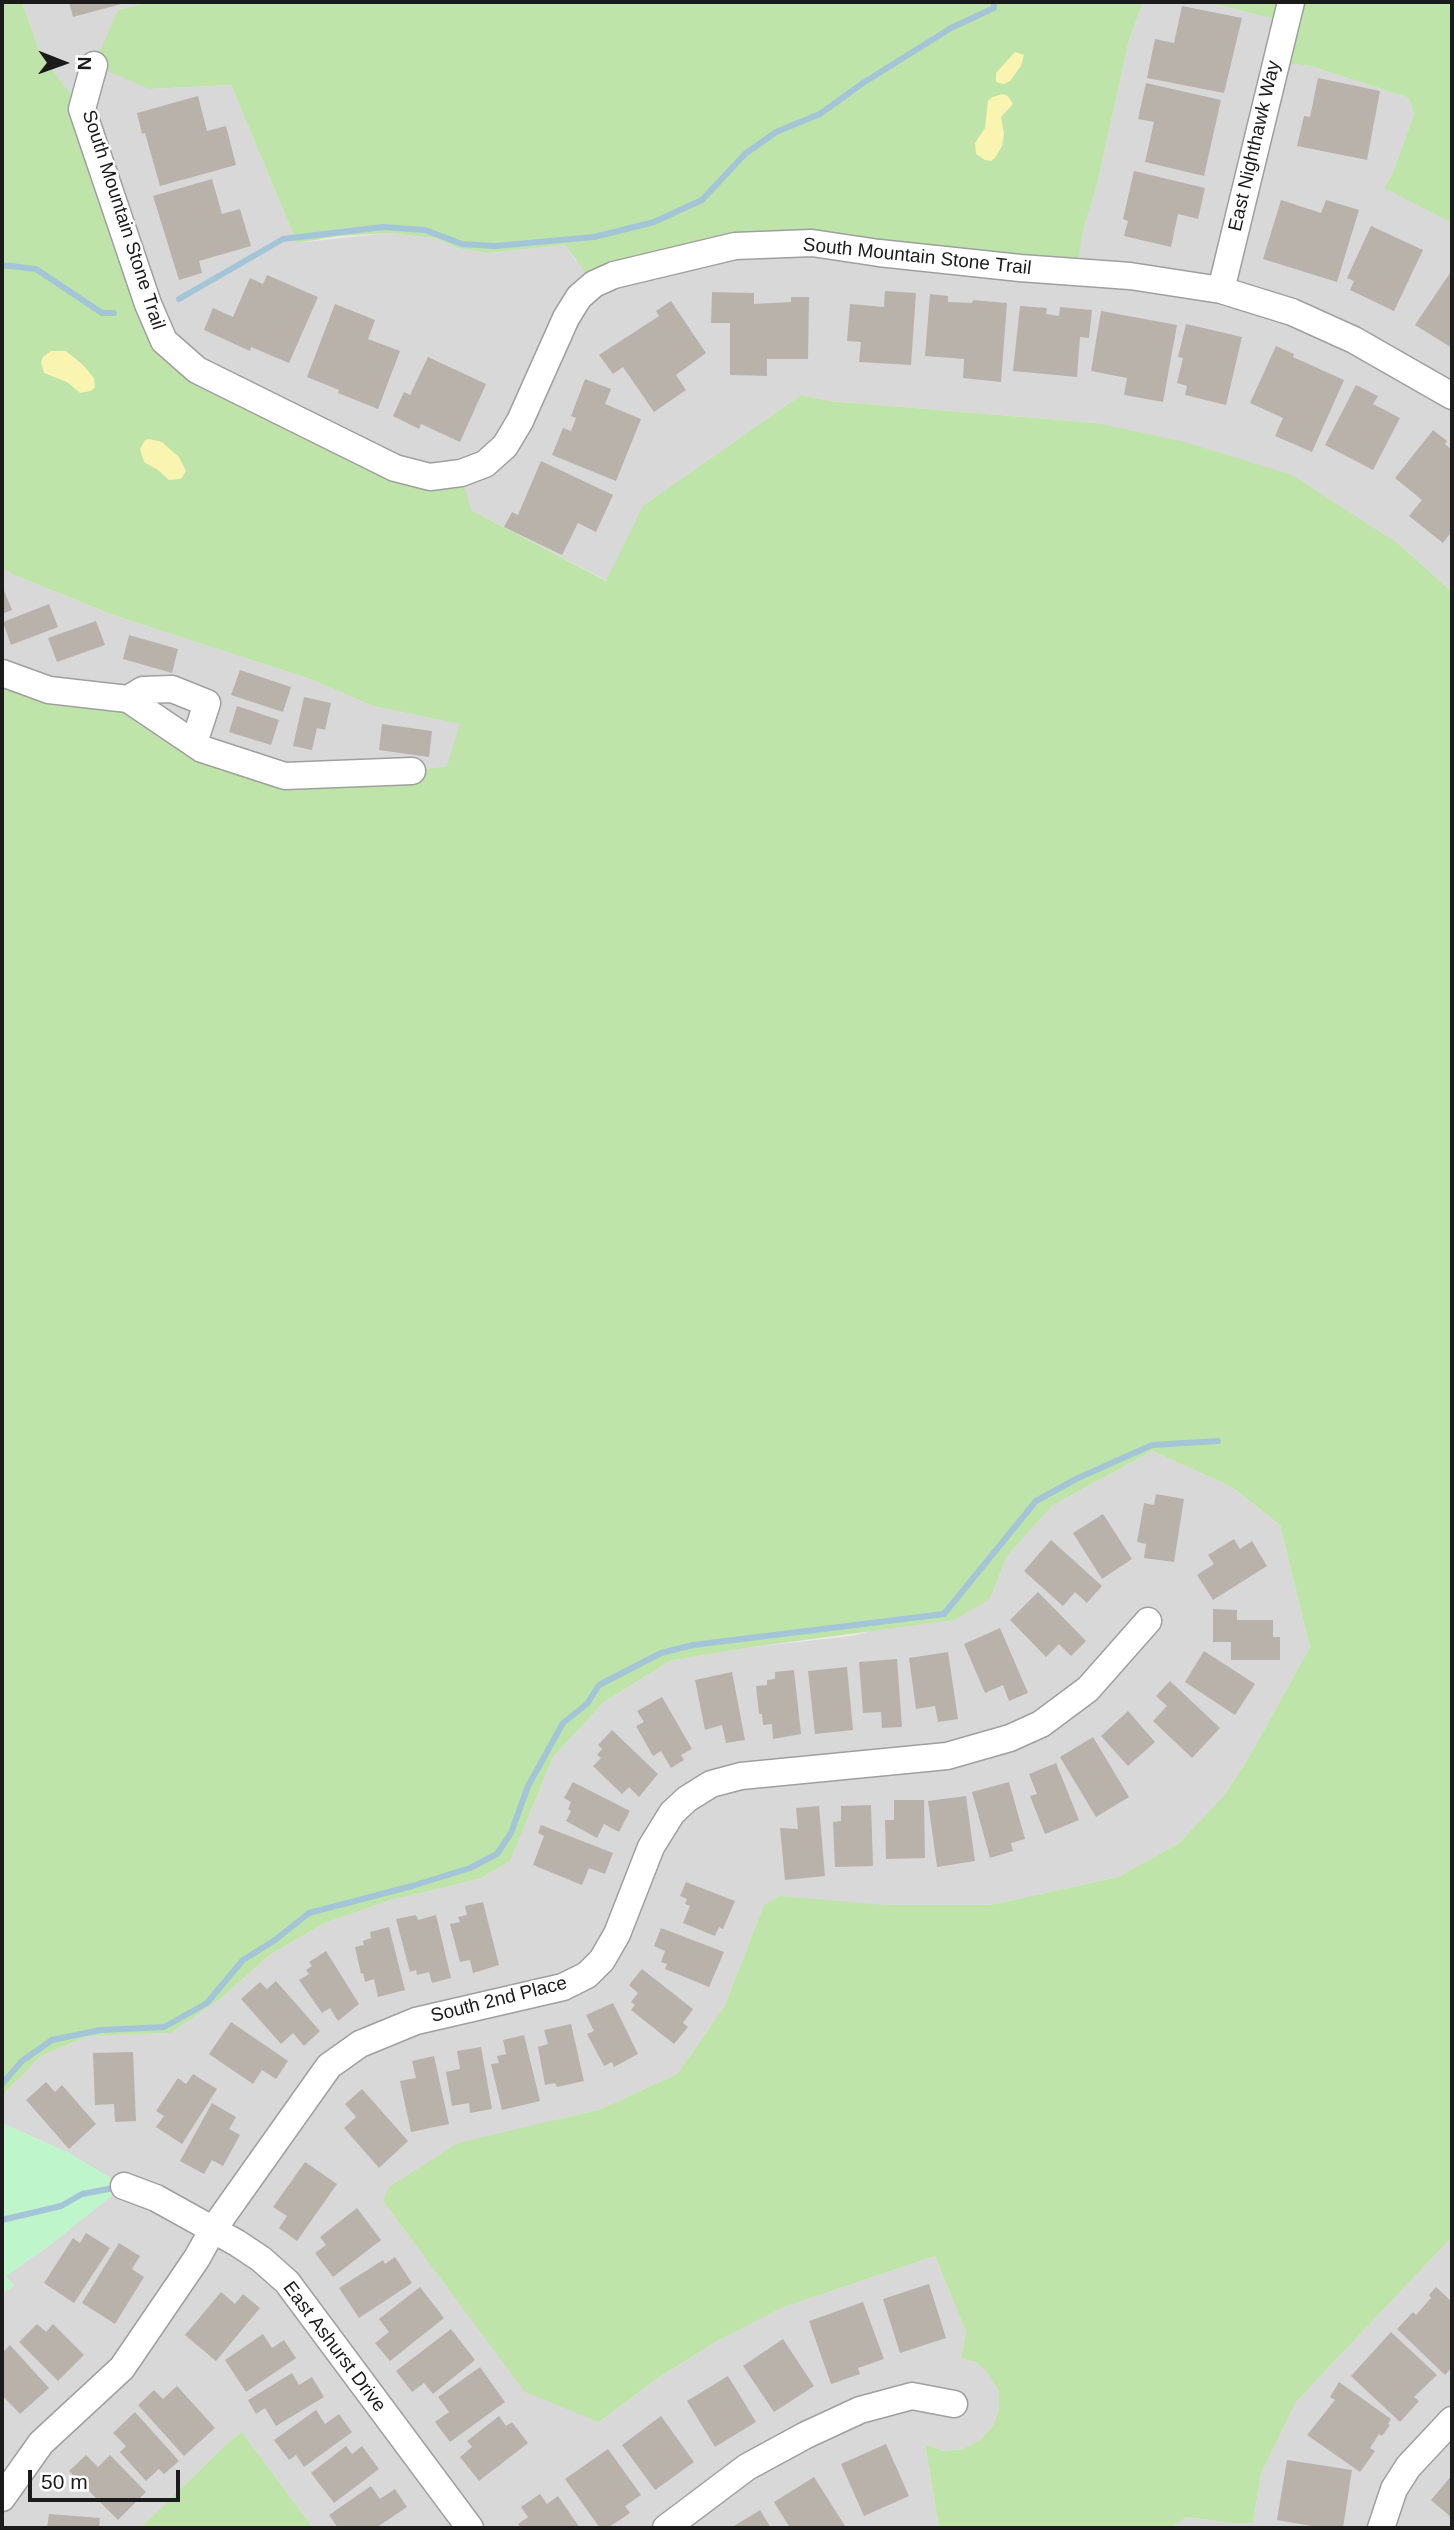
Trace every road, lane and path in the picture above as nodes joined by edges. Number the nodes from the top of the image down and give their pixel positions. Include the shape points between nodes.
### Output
1 (1291, 2) edge
2 (94, 65) dead end
3 (1221, 290) junction
4 (1452, 396) edge
5 (2, 673) edge
6 (128, 699) junction
7 (194, 743) junction
8 (412, 771) dead end
9 (1148, 1621) dead end
10 (124, 2186) dead end
11 (212, 2231) junction
12 (954, 2404) dead end
13 (1452, 2420) edge
14 (2, 2498) edge
15 (470, 2528) edge
16 (666, 2528) edge
17 (1381, 2528) edge

1 - 3 street, East Nighthawk Way
2 - 3 street, South Mountain Stone Trail via 82,109 164,341 197,370 395,468 430,477 485,464 505,446 566,318 594,284 698,254 735,246 812,243 1006,267 1130,276
3 - 4 street, South Mountain Stone Trail via 1292,312 1354,340
5 - 6 street via 49,690
6 - 7 street
6 - 7 street via 143,690 172,689 207,702
7 - 8 street via 285,776
9 - 11 street, South 2nd Place via 1088,1689 1041,1724 1010,1738 947,1756 741,1776 710,1784 687,1798 651,1847 617,1934 587,1975 564,1987 416,2021 360,2044 329,2066
10 - 11 street, East Ashurst Drive via 156,2198
11 - 14 street, South 2nd Place via 122,2368 41,2444
11 - 15 street, East Ashurst Drive via 261,2259 287,2282
12 - 16 street via 912,2396 860,2410 747,2468
13 - 17 street via 1408,2467 1394,2489

